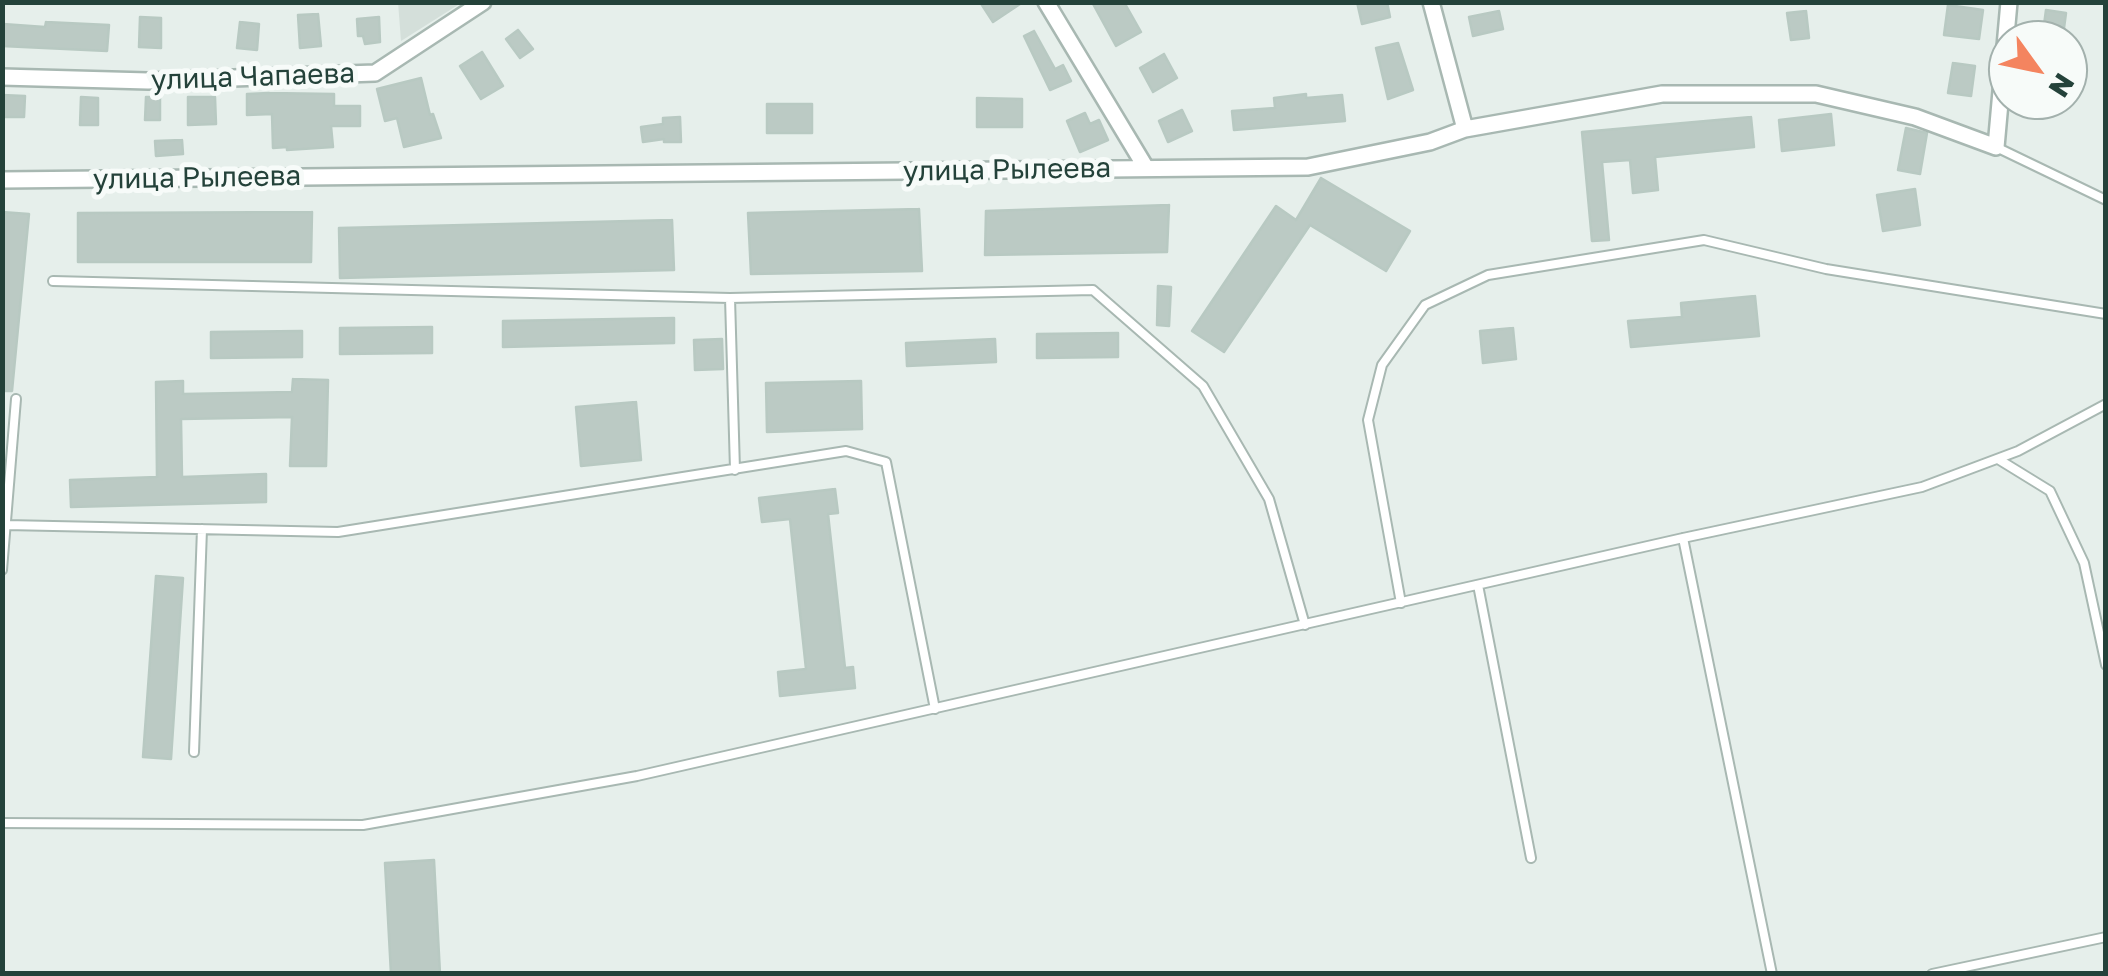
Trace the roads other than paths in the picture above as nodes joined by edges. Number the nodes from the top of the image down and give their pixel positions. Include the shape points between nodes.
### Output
1 (484, 2) edge
2 (1046, 2) edge
3 (1432, 2) edge
4 (2009, 2) edge
5 (2, 77) edge
6 (1465, 129) junction
7 (1996, 147) junction
8 (1146, 168) junction
9 (2, 180) edge
10 (2106, 200) edge
11 (54, 281) dead end
12 (730, 298) junction
13 (2106, 314) edge
14 (16, 399) dead end
15 (2106, 404) edge
16 (1998, 459) junction
17 (735, 470) junction
18 (6, 525) junction
19 (202, 529) junction
20 (1683, 538) junction
21 (2, 570) edge
22 (1478, 585) junction
23 (1401, 603) junction
24 (1305, 625) junction
25 (2106, 665) edge
26 (935, 710) junction
27 (194, 752) dead end
28 (2, 823) edge
29 (1531, 858) dead end
30 (2106, 937) edge
31 (1772, 974) edge
32 (1932, 974) edge

1 - 5 street, улица Чапаева via 375,73 148,81
2 - 8 street
3 - 6 street
4 - 7 street
6 - 7 street, улица Рылеева via 1662,94 1816,94 1915,117
6 - 8 street, улица Рылеева via 1308,168
7 - 10 lane
8 - 9 street, улица Рылеева
11 - 12 lane
12 - 17 lane
12 - 24 lane via 1093,290 1203,386 1269,499
13 - 23 lane via 1826,269 1704,240 1488,275 1426,306 1382,365 1368,420
14 - 18 lane
15 - 16 lane
16 - 20 lane via 1922,487
16 - 25 lane via 2050,491 2084,563
17 - 19 lane via 338,532
17 - 26 lane via 846,451 886,462
18 - 19 lane
18 - 21 lane
19 - 27 lane
20 - 22 lane
20 - 31 lane
22 - 23 lane
22 - 29 lane
23 - 24 lane
24 - 26 lane
26 - 28 lane via 637,776 363,825
30 - 32 lane

